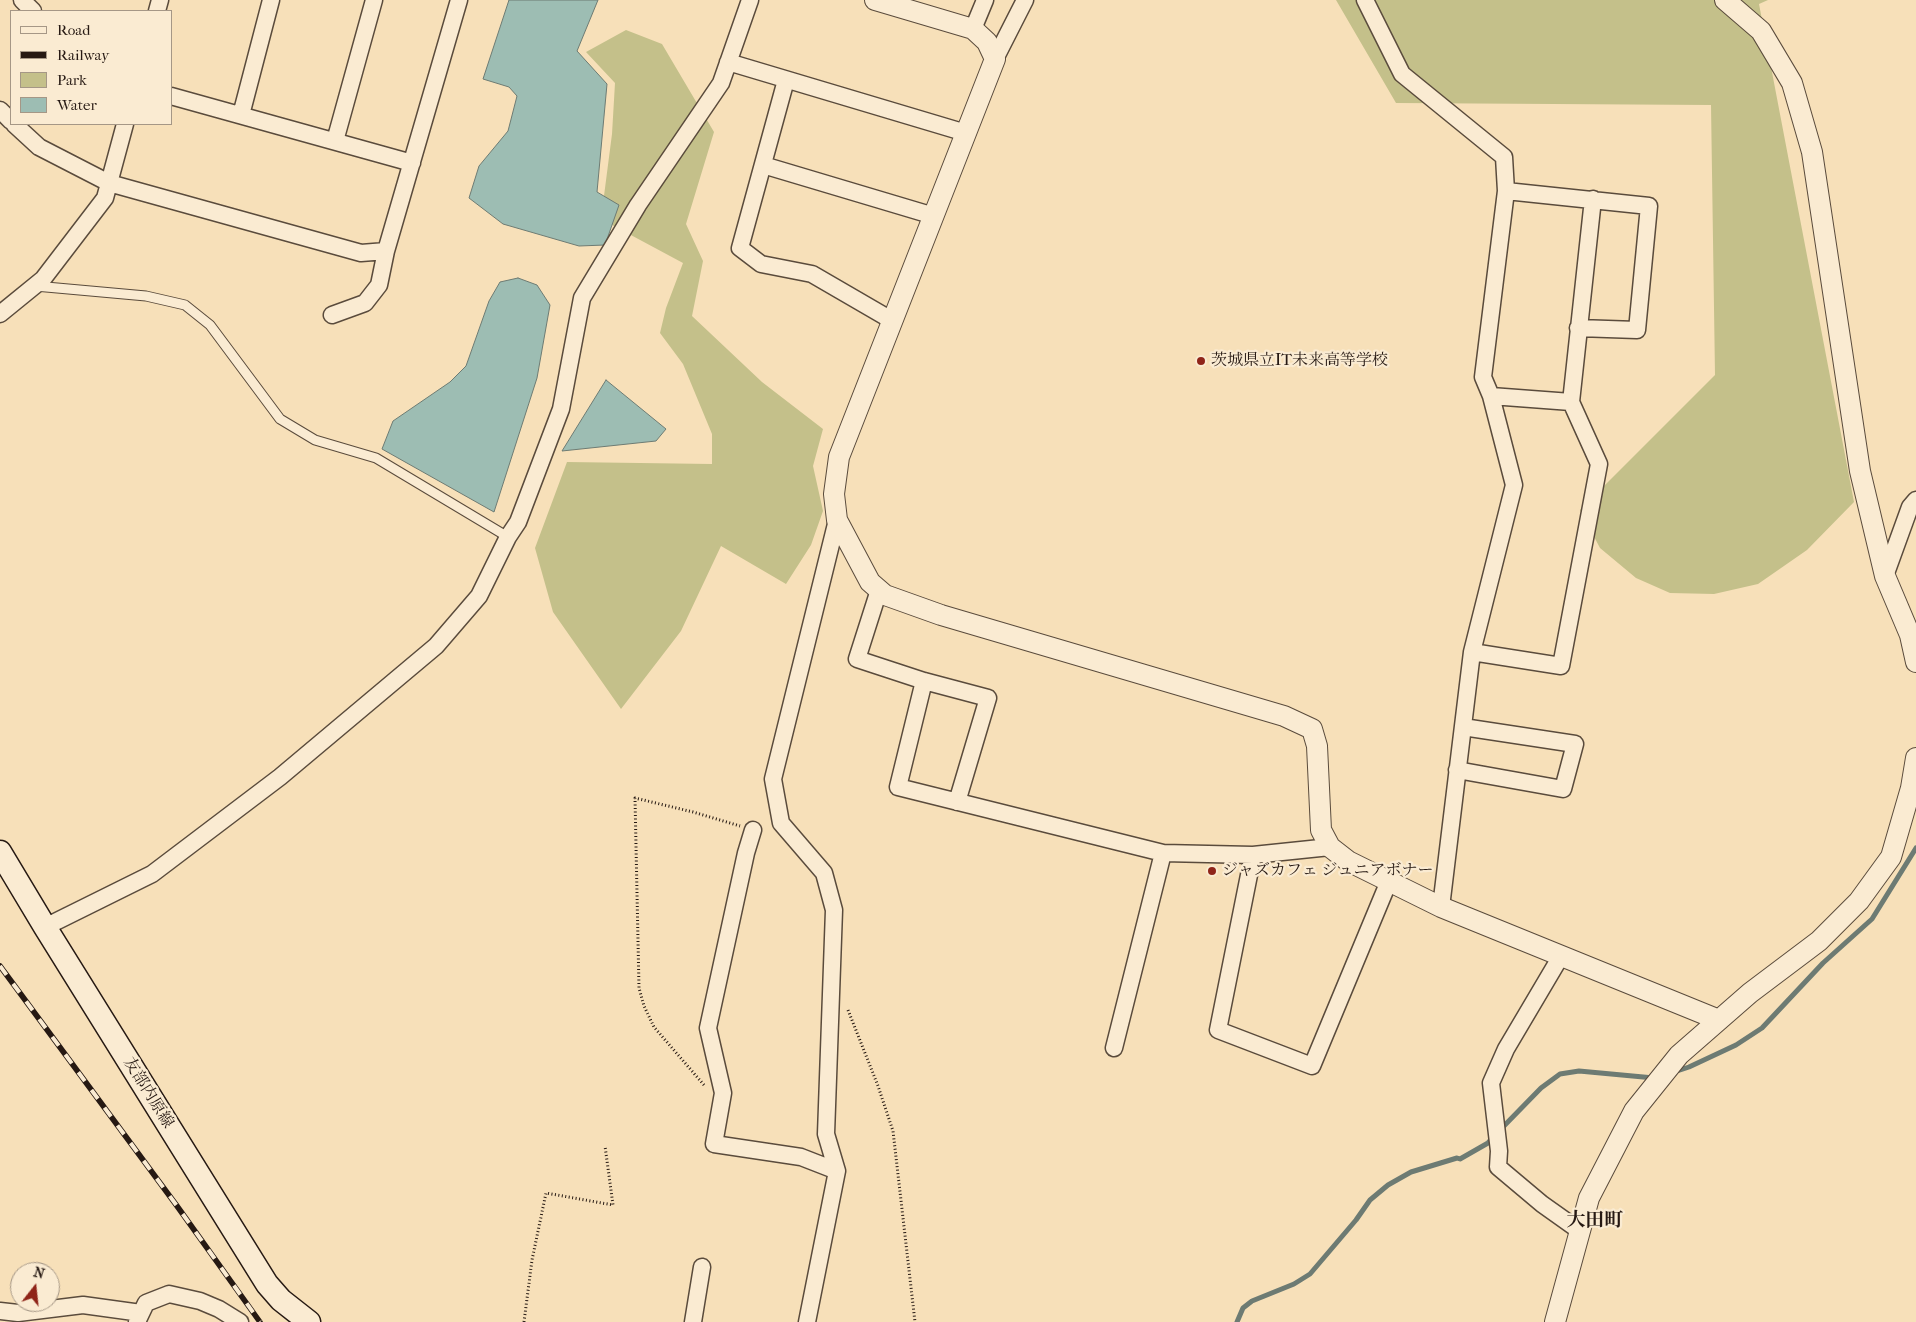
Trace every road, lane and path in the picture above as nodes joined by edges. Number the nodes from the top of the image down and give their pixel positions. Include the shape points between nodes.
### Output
1 (22, 0) edge
2 (271, 0) edge
3 (374, 0) edge
4 (460, 0) edge
5 (750, 0) edge
6 (875, 0) edge
7 (985, 0) edge
8 (1025, 0) edge
9 (1365, 0) edge
10 (1725, 0) edge
11 (32, 10) edge
12 (973, 29) junction
13 (995, 59) junction
14 (728, 62) junction
15 (786, 80) junction
16 (172, 96) edge
17 (0, 110) edge
18 (241, 116) junction
19 (10, 120) edge
20 (15, 125) edge
21 (125, 125) edge
22 (966, 133) junction
23 (336, 142) junction
24 (412, 163) junction
25 (763, 165) junction
26 (109, 183) junction
27 (1506, 191) junction
28 (1593, 199) junction
29 (934, 216) junction
30 (386, 251) junction
31 (35, 286) junction
32 (0, 314) edge
33 (332, 315) dead end
34 (893, 321) junction
35 (1578, 328) junction
36 (1491, 396) junction
37 (1571, 402) junction
38 (1916, 500) edge
39 (837, 520) junction
40 (508, 537) junction
41 (1885, 576) junction
42 (879, 590) junction
43 (1472, 652) junction
44 (1916, 657) edge
45 (924, 681) junction
46 (1462, 727) junction
47 (1916, 758) edge
48 (1457, 770) junction
49 (957, 802) junction
50 (753, 830) joint
51 (1330, 847) junction
52 (0, 852) edge
53 (1163, 853) junction
54 (1253, 855) junction
55 (1389, 881) junction
56 (1441, 907) junction
57 (45, 927) junction
58 (1561, 956) junction
59 (846, 1005) dead end
60 (1719, 1020) junction
61 (1114, 1048) dead end
62 (721, 1100) junction
63 (605, 1146) dead end
64 (837, 1172) junction
65 (1580, 1231) junction
66 (702, 1267) dead end
67 (0, 1311) edge
68 (139, 1317) edge
69 (240, 1322) edge
70 (308, 1322) edge
71 (524, 1322) edge
72 (693, 1322) edge
73 (807, 1322) edge
74 (915, 1322) edge
75 (1555, 1322) edge

1 - 11 street
2 - 18 street
3 - 23 street
4 - 24 street
5 - 14 street
6 - 12 street
7 - 12 street
8 - 13 street
9 - 27 street via 1402,74 1504,157
10 - 41 street via 1761,31 1792,83 1812,152 1860,471
12 - 13 street via 987,42
13 - 22 street
14 - 15 street
14 - 40 street via 721,83 638,205 582,298 561,409 518,522
15 - 22 street
15 - 25 street
16 - 18 street
17 - 19 street
18 - 23 street
20 - 26 street via 39,147
21 - 26 street
22 - 29 street
23 - 24 street
24 - 30 street
25 - 29 street
25 - 34 street via 740,248 761,264 812,274
26 - 30 street via 361,253
26 - 31 street via 106,198
27 - 28 street
27 - 36 street via 1484,377
28 - 35 street
28 - 35 street via 1649,206 1637,330
29 - 34 street
30 - 33 street via 380,285 365,303
31 - 32 street
31 - 40 lane via 146,296 185,305 210,325 280,419 315,440 376,458
34 - 39 street via 840,457 834,494
35 - 37 street
36 - 37 street
36 - 43 street via 1514,485
37 - 43 street via 1600,464 1561,666
38 - 41 street via 1910,507
39 - 42 street via 870,582
39 - 64 street via 773,779 781,823 824,873 834,910 826,1134
40 - 57 street via 479,596 436,646 280,777 152,874
41 - 44 street
42 - 45 street via 857,659
42 - 51 street via 941,615 1284,716 1312,729 1317,746 1321,830
43 - 46 street
45 - 49 street via 898,787
45 - 49 street via 988,698
46 - 48 street
46 - 48 street via 1575,744 1563,789
47 - 60 street via 1891,857 1860,901 1819,941
48 - 56 street
49 - 53 street
50 - 62 street via 708,1028 723,1093
50 - 62 path via 635,798 639,988 644,1006 654,1027 712,1094
51 - 54 street
51 - 55 street via 1348,861
52 - 57 main road, 友部内原線
53 - 54 street
53 - 61 street
54 - 55 street via 1218,1030 1312,1066
55 - 56 street
56 - 58 street
57 - 70 main road, 友部内原線 via 267,1284
58 - 60 street
58 - 65 street via 1506,1049 1491,1083 1498,1167
59 - 74 path via 893,1131
60 - 65 street via 1679,1055 1634,1111 1588,1198
62 - 64 street via 714,1144 802,1157
63 - 71 path via 613,1205 546,1193 532,1260
64 - 73 street
65 - 75 street
66 - 72 street
67 - 68 street via 18,1313 83,1305 126,1309
68 - 69 street via 146,1303 169,1294 200,1302

